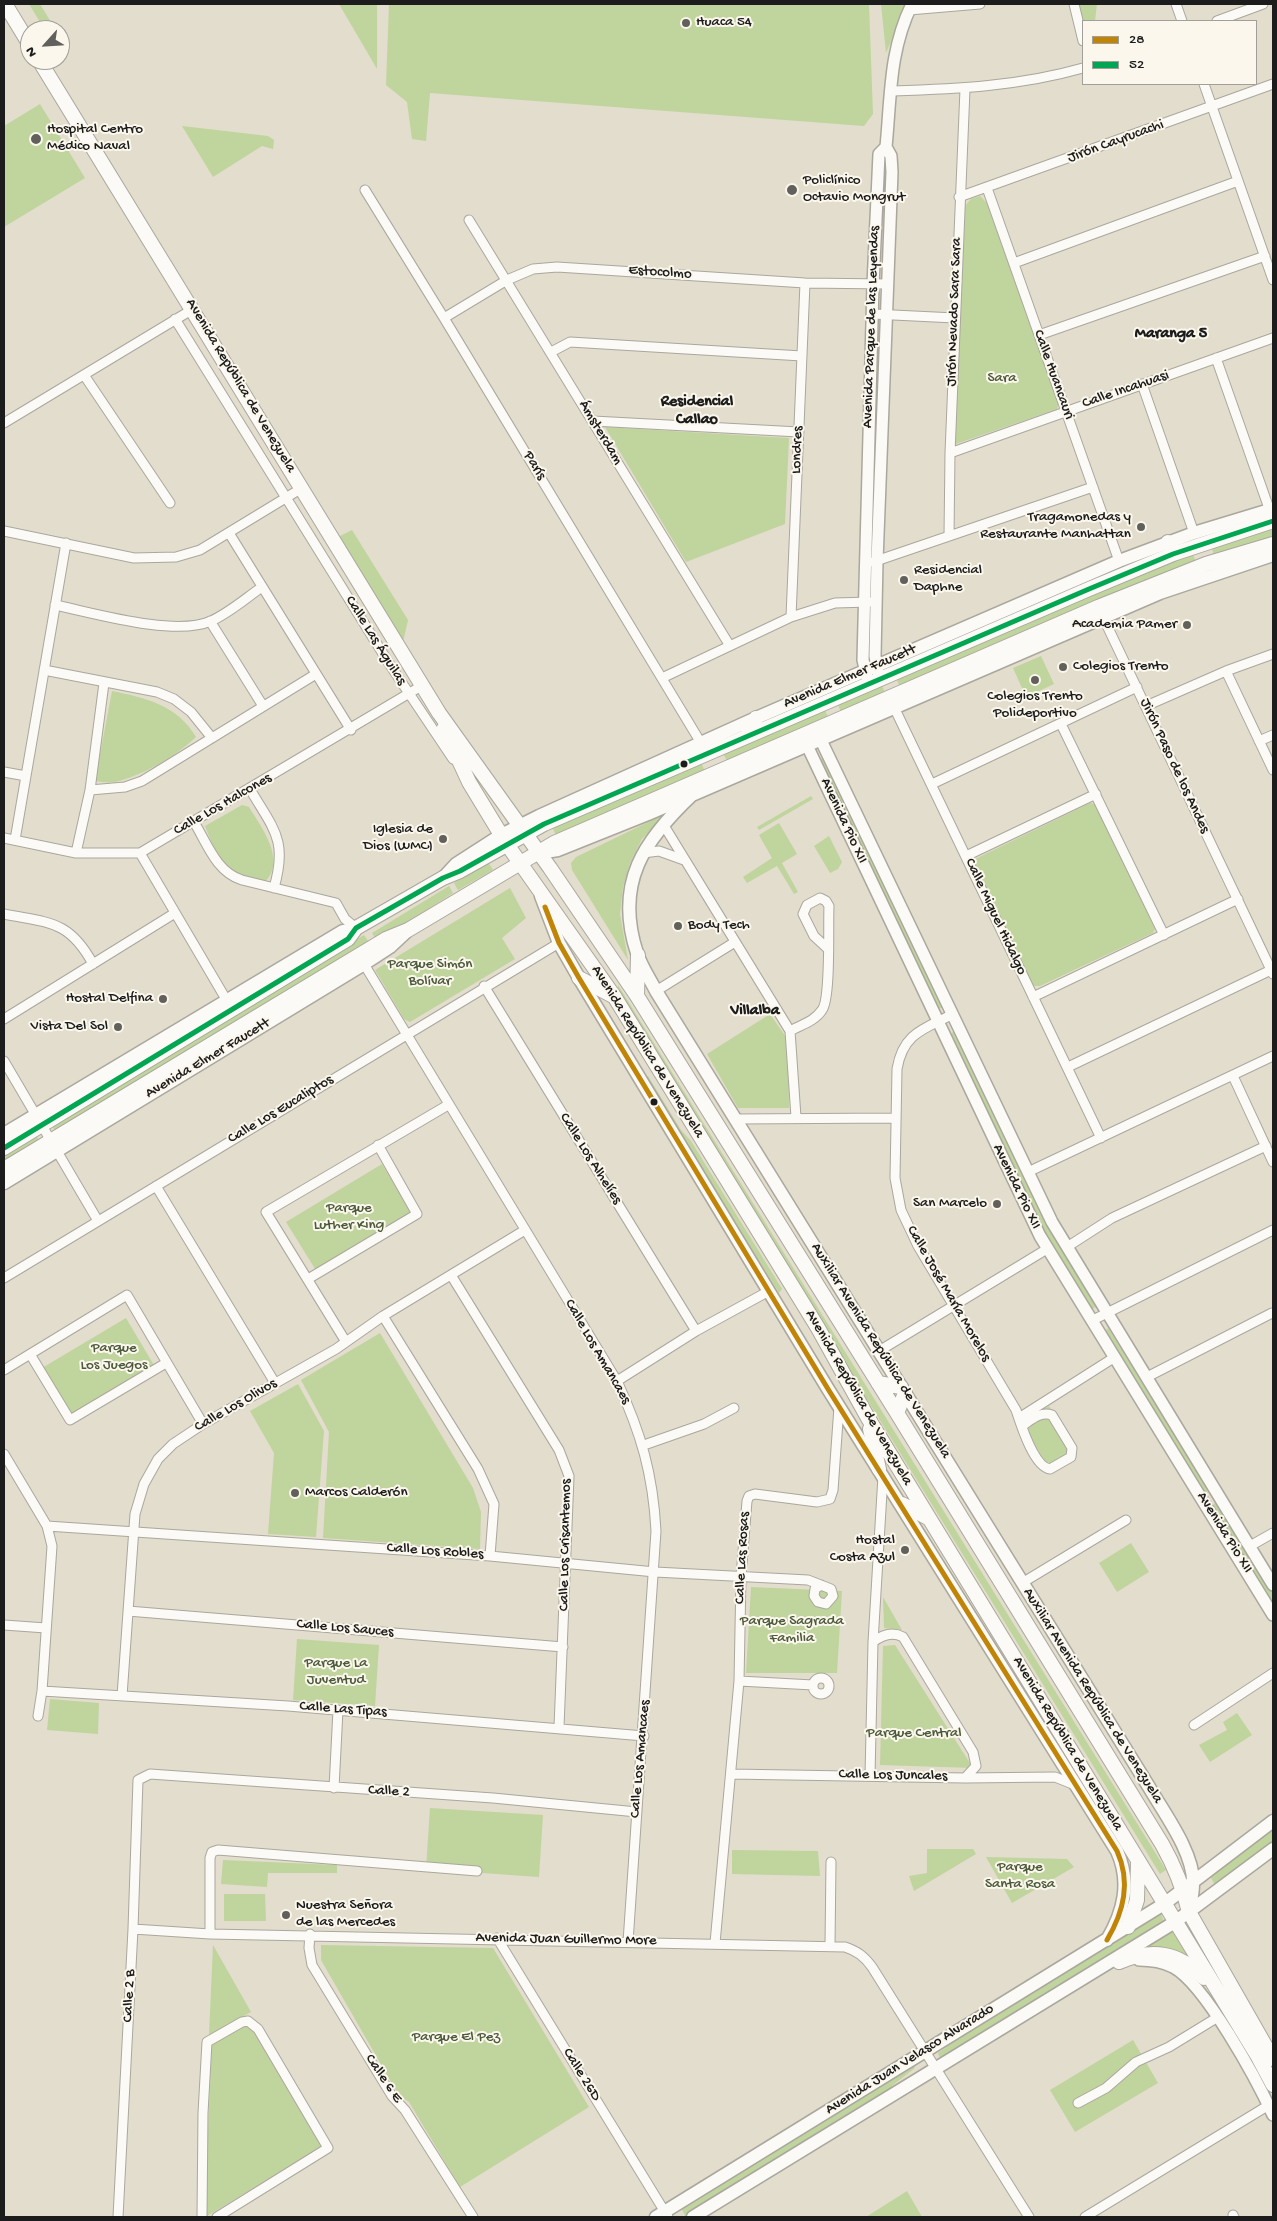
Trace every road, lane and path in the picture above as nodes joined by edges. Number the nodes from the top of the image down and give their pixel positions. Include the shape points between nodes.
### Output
1 (5, 4) edge
2 (980, 4) edge
3 (1074, 4) edge
4 (1176, 4) edge
5 (1258, 4) edge
6 (910, 7) edge
7 (1182, 20) edge
8 (1218, 20) edge
9 (20, 28) edge
10 (1082, 37) edge
11 (1082, 68) edge
12 (45, 70) edge
13 (1273, 84) edge
14 (1204, 85) edge
15 (965, 89) junction
16 (892, 91) junction
17 (1212, 107) junction
18 (886, 147) junction
19 (1238, 181) junction
20 (987, 188) junction
21 (365, 190) dead end
22 (959, 197) junction
23 (470, 220) dead end
24 (1265, 256) junction
25 (1014, 264) junction
26 (507, 280) junction
27 (1273, 280) edge
28 (804, 283) junction
29 (888, 284) junction
30 (873, 285) junction
31 (192, 309) junction
32 (873, 314) junction
33 (888, 314) junction
34 (444, 318) junction
35 (955, 318) junction
36 (175, 319) junction
37 (1039, 335) junction
38 (1273, 338) edge
39 (551, 352) junction
40 (802, 356) junction
41 (1216, 358) junction
42 (84, 375) junction
43 (1142, 384) junction
44 (1066, 411) junction
45 (593, 421) junction
46 (4, 423) edge
47 (799, 432) junction
48 (950, 452) junction
49 (1093, 487) junction
50 (302, 488) junction
51 (286, 498) junction
52 (170, 503) dead end
53 (1272, 515) edge
54 (4, 531) edge
55 (229, 533) junction
56 (949, 536) junction
57 (1197, 539) junction
58 (66, 543) junction
59 (1273, 544) edge
60 (1170, 548) junction
61 (1273, 555) edge
62 (877, 561) junction
63 (1119, 561) junction
64 (865, 565) junction
65 (1208, 570) junction
66 (262, 587) junction
67 (870, 602) junction
68 (55, 605) junction
69 (1101, 612) junction
70 (791, 617) junction
71 (210, 621) junction
72 (730, 646) junction
73 (1273, 654) edge
74 (44, 670) junction
75 (1226, 671) junction
76 (316, 674) junction
77 (872, 675) junction
78 (662, 678) junction
79 (104, 683) junction
80 (423, 685) junction
81 (1137, 687) junction
82 (408, 694) junction
83 (892, 702) junction
84 (821, 705) junction
85 (263, 706) junction
86 (1146, 706) junction
87 (439, 713) junction
88 (862, 715) junction
89 (756, 718) junction
90 (829, 724) junction
91 (1061, 724) junction
92 (351, 730) junction
93 (818, 734) junction
94 (1273, 735) edge
95 (747, 736) junction
96 (212, 738) junction
97 (804, 740) junction
98 (1259, 740) junction
99 (701, 743) junction
100 (665, 759) junction
101 (683, 764) junction
102 (1273, 770) edge
103 (4, 772) edge
104 (26, 776) junction
105 (469, 782) junction
106 (932, 784) junction
107 (250, 789) junction
108 (90, 790) junction
109 (693, 794) junction
110 (1096, 794) junction
111 (194, 822) junction
112 (663, 824) junction
113 (522, 829) junction
114 (4, 838) edge
115 (504, 839) junction
116 (15, 840) junction
117 (76, 853) junction
118 (140, 853) junction
119 (540, 853) junction
120 (643, 853) junction
121 (966, 856) junction
122 (684, 860) junction
123 (520, 864) junction
124 (274, 888) junction
125 (540, 892) junction
126 (1238, 899) junction
127 (175, 913) junction
128 (4, 914) edge
129 (356, 928) junction
130 (408, 930) junction
131 (1164, 935) junction
132 (558, 942) junction
133 (735, 942) junction
134 (827, 948) junction
135 (638, 955) junction
136 (93, 964) junction
137 (364, 964) junction
138 (616, 965) junction
139 (1272, 972) edge
140 (599, 975) junction
141 (579, 978) junction
142 (484, 986) junction
143 (656, 991) junction
144 (614, 996) junction
145 (637, 996) junction
146 (1033, 997) junction
147 (230, 1006) junction
148 (953, 1014) junction
149 (4, 1019) edge
150 (938, 1022) junction
151 (790, 1031) junction
152 (405, 1034) junction
153 (1273, 1056) edge
154 (4, 1061) edge
155 (1068, 1068) junction
156 (1233, 1076) junction
157 (448, 1106) junction
158 (796, 1117) junction
159 (896, 1118) junction
160 (736, 1119) junction
161 (39, 1120) junction
162 (4, 1134) edge
163 (1101, 1138) junction
164 (54, 1145) junction
165 (378, 1146) junction
166 (1266, 1146) junction
167 (4, 1148) edge
168 (1273, 1162) edge
169 (4, 1169) edge
170 (1028, 1172) junction
171 (4, 1183) edge
172 (156, 1186) junction
173 (98, 1221) junction
174 (524, 1230) junction
175 (1273, 1230) edge
176 (1066, 1247) junction
177 (1047, 1249) junction
178 (451, 1275) junction
179 (4, 1278) edge
180 (308, 1279) junction
181 (769, 1291) junction
182 (954, 1305) junction
183 (1107, 1313) junction
184 (1272, 1314) dead end
185 (383, 1316) junction
186 (1093, 1320) junction
187 (696, 1331) junction
188 (346, 1342) junction
189 (879, 1351) junction
190 (30, 1354) junction
191 (1115, 1357) junction
192 (166, 1363) junction
193 (4, 1370) edge
194 (1147, 1377) junction
195 (617, 1381) junction
196 (275, 1383) junction
197 (878, 1383) junction
198 (902, 1390) junction
199 (839, 1407) junction
200 (734, 1408) dead end
201 (897, 1413) junction
202 (868, 1418) junction
203 (1020, 1422) junction
204 (203, 1424) junction
205 (644, 1445) junction
206 (4, 1454) edge
207 (881, 1472) junction
208 (1219, 1494) junction
209 (1206, 1503) junction
210 (902, 1504) junction
211 (929, 1518) junction
212 (1126, 1520) dead end
213 (47, 1526) junction
214 (133, 1531) junction
215 (1273, 1533) edge
216 (1250, 1546) junction
217 (490, 1556) junction
218 (567, 1564) junction
219 (655, 1572) junction
220 (742, 1577) junction
221 (1022, 1583) junction
222 (821, 1585) dead end
223 (1273, 1585) edge
224 (128, 1611) junction
225 (1273, 1615) edge
226 (4, 1625) edge
227 (46, 1628) junction
228 (873, 1642) junction
229 (563, 1647) junction
230 (1273, 1673) edge
231 (739, 1680) junction
232 (813, 1685) dead end
233 (42, 1691) junction
234 (122, 1696) junction
235 (338, 1710) junction
236 (38, 1716) dead end
237 (1194, 1725) dead end
238 (559, 1727) junction
239 (644, 1736) junction
240 (1060, 1761) junction
241 (731, 1774) junction
242 (870, 1776) junction
243 (1055, 1776) junction
244 (141, 1777) joint
245 (965, 1778) junction
246 (1074, 1784) junction
247 (334, 1788) junction
248 (637, 1812) junction
249 (1273, 1821) edge
250 (1273, 1849) edge
251 (1137, 1858) junction
252 (830, 1862) dead end
253 (477, 1871) dead end
254 (1189, 1886) junction
255 (1164, 1904) junction
256 (1189, 1912) junction
257 (1175, 1922) junction
258 (1128, 1927) junction
259 (133, 1929) junction
260 (210, 1934) junction
261 (310, 1934) junction
262 (497, 1938) junction
263 (1107, 1940) junction
264 (628, 1942) junction
265 (715, 1944) junction
266 (830, 1945) junction
267 (1120, 1962) junction
268 (1090, 1974) junction
269 (1218, 1994) junction
270 (1218, 2017) junction
271 (924, 2052) junction
272 (1273, 2059) edge
273 (935, 2069) junction
274 (1273, 2085) edge
275 (1078, 2103) dead end
276 (1271, 2110) edge
277 (663, 2215) edge
278 (118, 2217) edge
279 (202, 2217) edge
280 (217, 2217) edge
281 (472, 2217) edge
282 (693, 2217) edge
283 (1029, 2217) edge
284 (1085, 2217) edge

1 - 9 main road
2 - 6 street
3 - 10 street
4 - 7 street
5 - 8 street
6 - 16 street via 895,47
11 - 15 street via 1015,84
12 - 31 main road, Avenida República de Venezuela
13 - 17 street, Jirón Cayrucachi
14 - 17 street
15 - 16 street
15 - 22 street, Jirón Nevado Sara Sara
16 - 18 street
17 - 19 street
17 - 20 street, Jirón Cayrucachi
18 - 29 street, Avenida Parque de las Leyendas via 891,156
18 - 30 street, Avenida Parque de las Leyendas via 879,154
19 - 24 street
19 - 25 street
20 - 22 street, Jirón Cayrucachi
20 - 25 street, Calle Huancauri
21 - 34 street, París
22 - 35 street, Jirón Nevado Sara Sara
23 - 26 street, Ámsterdam
24 - 27 street
24 - 37 street
25 - 37 street, Calle Huancauri
26 - 28 street, Estocolmo via 533,269 557,267
26 - 34 street, Estocolmo
26 - 39 street, Ámsterdam
28 - 30 street, Estocolmo
28 - 40 street, Londres
29 - 30 street, Estocolmo
29 - 33 street, Avenida Parque de las Leyendas
30 - 32 street, Avenida Parque de las Leyendas
31 - 36 street
31 - 50 main road, Avenida República de Venezuela
32 - 33 street
32 - 64 street, Avenida Parque de las Leyendas
33 - 35 street
33 - 62 street, Avenida Parque de las Leyendas
34 - 78 street, París
35 - 48 street, Jirón Nevado Sara Sara
36 - 42 street
36 - 51 street, Calle Las Águilas
37 - 44 street, Calle Huancauri
38 - 41 street, Calle Incahuasi
39 - 40 street via 570,342
39 - 45 street, Ámsterdam
40 - 47 street, Londres
41 - 43 street, Calle Incahuasi
41 - 53 street
42 - 46 street
42 - 52 street
43 - 44 street, Calle Incahuasi
43 - 57 street
44 - 48 street, Calle Incahuasi
44 - 49 street, Calle Huancauri
45 - 47 street
45 - 72 street, Ámsterdam
47 - 70 street, Londres
48 - 56 street, Jirón Nevado Sara Sara
49 - 56 street
49 - 63 street, Calle Huancauri
50 - 51 street
50 - 80 main road, Avenida República de Venezuela
51 - 55 street
51 - 82 street, Calle Las Águilas
53 - 57 main road, Avenida Elmer Faucett
54 - 58 street
55 - 58 street via 200,550 176,558 134,558
55 - 66 street
56 - 62 street
57 - 60 main road, Avenida Elmer Faucett
57 - 65 main road
58 - 68 street
59 - 65 main road, Avenida Elmer Faucett
60 - 63 main road, Avenida Elmer Faucett
60 - 77 main road, Avenida Elmer Faucett
61 - 65 main road, Avenida Elmer Faucett
62 - 64 street
62 - 67 street, Avenida Parque de las Leyendas
63 - 77 main road, Avenida Elmer Faucett
64 - 67 street, Avenida Parque de las Leyendas
65 - 69 main road, Avenida Elmer Faucett
66 - 71 street
66 - 76 street
67 - 70 street via 835,603
67 - 77 street, Avenida Parque de las Leyendas
68 - 71 street via 151,624
68 - 74 street
69 - 81 street, Jirón Paso de los Andes
69 - 83 main road, Avenida Elmer Faucett
70 - 72 street
71 - 85 street
72 - 78 street
73 - 75 street
74 - 79 street
74 - 104 street
75 - 86 street
75 - 98 street
76 - 85 street
76 - 92 street
77 - 84 main road, Avenida Elmer Faucett
77 - 89 main road, Avenida Elmer Faucett
78 - 99 street, París
79 - 96 street via 157,692 174,699 191,712
79 - 108 street
80 - 82 street, Calle Los Halcones
80 - 87 main road, Avenida República de Venezuela
81 - 86 street, Jirón Paso de los Andes
81 - 91 street
82 - 92 street, Calle Los Halcones
82 - 105 street, Calle Las Águilas
83 - 88 main road, Avenida Elmer Faucett
83 - 106 street, Calle Miguel Hidalgo
84 - 90 main road via 830,706 833,710
84 - 95 main road, Avenida Elmer Faucett
85 - 96 street
86 - 126 street, Jirón Paso de los Andes
87 - 105 main road, Avenida República de Venezuela
87 - 113 main road, Avenida República de Venezuela
88 - 90 main road, Avenida Elmer Faucett
88 - 93 main road, Avenida Elmer Faucett
89 - 95 main road
89 - 99 main road, Avenida Elmer Faucett
90 - 93 main road, Avenida Elmer Faucett
91 - 106 street
91 - 110 street
92 - 107 street, Calle Los Halcones
93 - 97 main road, Avenida Elmer Faucett
93 - 148 street, Avenida Pio XII
94 - 98 street
95 - 101 main road, Avenida Elmer Faucett
96 - 108 street via 142,781 126,787
97 - 109 main road, Avenida Elmer Faucett
97 - 119 main road, Avenida Elmer Faucett via 554,843
97 - 150 street, Avenida Pio XII
98 - 102 street
99 - 100 main road, Avenida Elmer Faucett
100 - 101 main road
100 - 113 main road, Avenida Elmer Faucett
101 - 113 main road, Avenida Elmer Faucett
103 - 104 street
104 - 116 street
105 - 115 main road, Avenida República de Venezuela
106 - 121 street, Calle Miguel Hidalgo
107 - 111 street, Calle Los Halcones
107 - 124 street via 279,841 280,862
108 - 117 street
109 - 112 main road, Auxiliar Avenida República de Venezuela
109 - 119 main road, Avenida Elmer Faucett via 558,850
110 - 121 street
110 - 131 street
111 - 118 street, Calle Los Halcones
111 - 124 street via 218,864 228,874
112 - 120 main road, Auxiliar Avenida República de Venezuela
112 - 122 street
113 - 115 main road, Avenida Elmer Faucett
113 - 119 main road, Avenida República de Venezuela
114 - 116 street, Calle Los Halcones
115 - 119 main road
115 - 123 main road, Avenida República de Venezuela
115 - 129 main road, Avenida Elmer Faucett via 460,871
116 - 117 street, Calle Los Halcones
117 - 118 street, Calle Los Halcones
118 - 127 street
119 - 123 main road, Avenida Elmer Faucett
119 - 138 main road, Avenida República de Venezuela
120 - 122 street via 660,851
120 - 135 main road, Auxiliar Avenida República de Venezuela via 630,890 629,912
121 - 146 street, Calle Miguel Hidalgo
122 - 133 street
123 - 125 main road, Avenida República de Venezuela
123 - 130 main road, Avenida Elmer Faucett
124 - 129 street via 336,903 345,919
125 - 132 main road
125 - 140 main road, Avenida República de Venezuela
126 - 131 street
126 - 139 street, Jirón Paso de los Andes
127 - 136 street
127 - 147 street
128 - 136 street via 48,923 70,932 84,947
129 - 147 main road, Avenida Elmer Faucett via 348,939
130 - 137 main road, Avenida Elmer Faucett
130 - 164 main road, Avenida Elmer Faucett via 386,940
131 - 146 street
132 - 141 main road
132 - 142 street, Calle Los Eucaliptos
133 - 143 street
133 - 151 street
134 - 134 street via 829,904 820,898 807,905 804,914 814,936
134 - 151 street via 825,1006 814,1018
135 - 143 main road, Auxiliar Avenida República de Venezuela
135 - 145 main road
136 - 149 street
137 - 152 street, Calle Los Amancaes
137 - 164 main road, Avenida Elmer Faucett
138 - 140 main road
138 - 145 main road, Avenida República de Venezuela
139 - 155 street
140 - 144 main road, Avenida República de Venezuela
141 - 144 main road
141 - 181 main road
142 - 152 street, Calle Los Eucaliptos
142 - 187 street, Calle Los Alhelíes
143 - 160 main road, Auxiliar Avenida República de Venezuela
144 - 202 main road, Avenida República de Venezuela via 818,1328
145 - 197 main road, Avenida República de Venezuela
146 - 155 street, Calle Miguel Hidalgo
147 - 161 main road, Avenida Elmer Faucett
148 - 150 street, Calle José María Morelos
148 - 170 street, Avenida Pio XII
150 - 159 street, Calle José María Morelos via 914,1034 899,1056
150 - 177 street, Avenida Pio XII
151 - 158 street
152 - 157 street, Calle Los Amancaes
152 - 172 street, Calle Los Eucaliptos
153 - 156 street
154 - 161 street
155 - 163 street, Calle Miguel Hidalgo
156 - 163 street
156 - 166 street
157 - 165 street
157 - 174 street, Calle Los Amancaes
158 - 159 street
158 - 160 street
159 - 182 street, Calle José María Morelos via 895,1178 901,1210 918,1246
160 - 189 main road, Auxiliar Avenida República de Venezuela
161 - 162 main road, Avenida Elmer Faucett
161 - 164 street
161 - 167 main road, Avenida Elmer Faucett
163 - 170 street
164 - 169 main road, Avenida Elmer Faucett
164 - 171 main road, Avenida Elmer Faucett
164 - 173 street
165 - 180 street via 417,1214
165 - 180 street via 266,1212
166 - 168 street
166 - 176 street via 1112,1218
170 - 176 street, Avenida Pio XII
172 - 173 street, Calle Los Eucaliptos
172 - 196 street
173 - 179 street, Calle Los Eucaliptos
174 - 178 street, Calle Los Olivos
174 - 195 street, Calle Los Amancaes
175 - 183 street
176 - 183 street, Avenida Pio XII
177 - 182 street
177 - 186 street, Avenida Pio XII
178 - 185 street, Calle Los Olivos
178 - 218 street, Calle Los Crisantemos via 559,1450 570,1476
180 - 188 street
181 - 187 street
181 - 199 main road
182 - 189 street
182 - 203 street, Calle José María Morelos
183 - 186 street
183 - 194 street, Avenida Pio XII
184 - 194 street
185 - 188 street, Calle Los Olivos
185 - 217 street via 478,1469 494,1504
186 - 191 street, Avenida Pio XII
187 - 195 street
188 - 196 street, Calle Los Olivos
189 - 198 main road, Auxiliar Avenida República de Venezuela
190 - 192 street via 70,1420
190 - 192 street via 127,1295
190 - 193 street
191 - 203 street
191 - 209 street, Avenida Pio XII
192 - 204 street
194 - 208 street, Avenida Pio XII
195 - 205 street, Calle Los Amancaes
196 - 204 street, Calle Los Olivos
197 - 198 main road
197 - 201 main road, Avenida República de Venezuela
198 - 201 main road
198 - 221 main road, Auxiliar Avenida República de Venezuela
199 - 207 main road
199 - 220 street, Calle Las Rosas via 830,1498 817,1502 755,1494 749,1496
200 - 205 street via 704,1424
201 - 254 main road, Avenida República de Venezuela
202 - 207 main road
202 - 211 main road, Avenida República de Venezuela
203 - 203 street, Calle José María Morelos via 1040,1464 1050,1469 1071,1457 1072,1448 1052,1415 1046,1413
204 - 214 street, Calle Los Olivos via 173,1444 158,1459 138,1500
205 - 219 street, Calle Los Amancaes via 655,1504
206 - 213 street
207 - 210 main road
207 - 228 street
208 - 209 street
208 - 216 street, Avenida Pio XII
209 - 225 street, Avenida Pio XII
210 - 211 main road
210 - 240 main road
211 - 251 main road, Avenida República de Venezuela
212 - 221 street
213 - 214 street, Calle Los Robles
213 - 227 street via 52,1546
214 - 217 street, Calle Los Robles
214 - 224 street, Calle Los Olivos
215 - 216 street
216 - 223 street, Avenida Pio XII
217 - 218 street, Calle Los Robles
218 - 219 street, Calle Los Robles
218 - 229 street, Calle Los Crisantemos
219 - 220 street, Calle Los Robles
219 - 239 street, Calle Los Amancaes
220 - 222 street, Calle Los Robles via 808,1580
220 - 231 street, Calle Las Rosas
221 - 254 main road, Auxiliar Avenida República de Venezuela via 1181,1843 1190,1866
224 - 229 street, Calle Los Sauces
224 - 234 street, Calle Los Olivos
226 - 227 street
227 - 233 street
228 - 242 street
228 - 245 street via 886,1634 896,1633 902,1637 973,1752 976,1766
229 - 238 street, Calle Los Crisantemos
230 - 237 street
231 - 232 street
231 - 241 street, Calle Las Rosas
233 - 234 street, Calle Las Tipas
233 - 236 street
234 - 235 street, Calle Las Tipas
235 - 238 street, Calle Las Tipas
235 - 247 street
238 - 239 street, Calle Las Tipas
239 - 248 street, Calle Los Amancaes
240 - 243 street
240 - 246 main road
241 - 242 street, Calle Los Juncales
241 - 265 street, Calle Las Rosas
242 - 245 street, Calle Los Juncales
243 - 245 street, Calle Los Juncales
243 - 246 street, Calle Los Juncales
244 - 247 street, Calle 2 via 150,1774
244 - 259 street, Calle 2 B via 136,1784
246 - 263 main road via 1124,1866 1123,1904
247 - 248 street, Calle 2 via 494,1798
248 - 264 street, Calle Los Amancaes
249 - 254 main road, Avenida Juan Velasco Alvarado
250 - 256 main road, Avenida Juan Velasco Alvarado
251 - 255 main road, Avenida República de Venezuela
251 - 258 main road via 1137,1900
252 - 266 street
253 - 260 street via 218,1850 212,1852 210,1858
254 - 255 main road, Avenida Juan Velasco Alvarado
254 - 256 main road, Avenida República de Venezuela
255 - 257 main road, Avenida República de Venezuela
255 - 258 main road, Avenida Juan Velasco Alvarado
256 - 257 main road, Avenida Juan Velasco Alvarado
256 - 272 main road, Avenida República de Venezuela
257 - 268 main road, Avenida Juan Velasco Alvarado
257 - 269 main road, Avenida República de Venezuela
258 - 263 main road, Avenida Juan Velasco Alvarado
259 - 260 street, Avenida Juan Guillermo More
259 - 278 street, Calle 2 B
260 - 261 street, Avenida Juan Guillermo More
261 - 262 street, Avenida Juan Guillermo More
261 - 281 street, Calle 6 E via 312,1965
262 - 264 street, Avenida Juan Guillermo More
262 - 277 street, Calle 26D
263 - 271 main road, Avenida Juan Velasco Alvarado
264 - 265 street, Avenida Juan Guillermo More
265 - 266 street, Avenida Juan Guillermo More
266 - 271 street, Avenida Juan Guillermo More via 855,1950 865,1957
267 - 268 street
267 - 269 main road via 1145,1953 1170,1956 1191,1966
267 - 270 street via 1142,1960 1173,1967 1187,1977
268 - 273 main road, Avenida Juan Velasco Alvarado
269 - 274 main road, Avenida República de Venezuela
270 - 275 street via 1169,2047 1129,2066 1106,2088
270 - 276 street
271 - 273 street, Avenida Juan Guillermo More
271 - 277 main road, Avenida Juan Velasco Alvarado
273 - 282 main road, Avenida Juan Velasco Alvarado
273 - 283 street, Avenida Juan Guillermo More
276 - 284 street
279 - 280 street via 207,2042 248,2021 253,2024 328,2148

